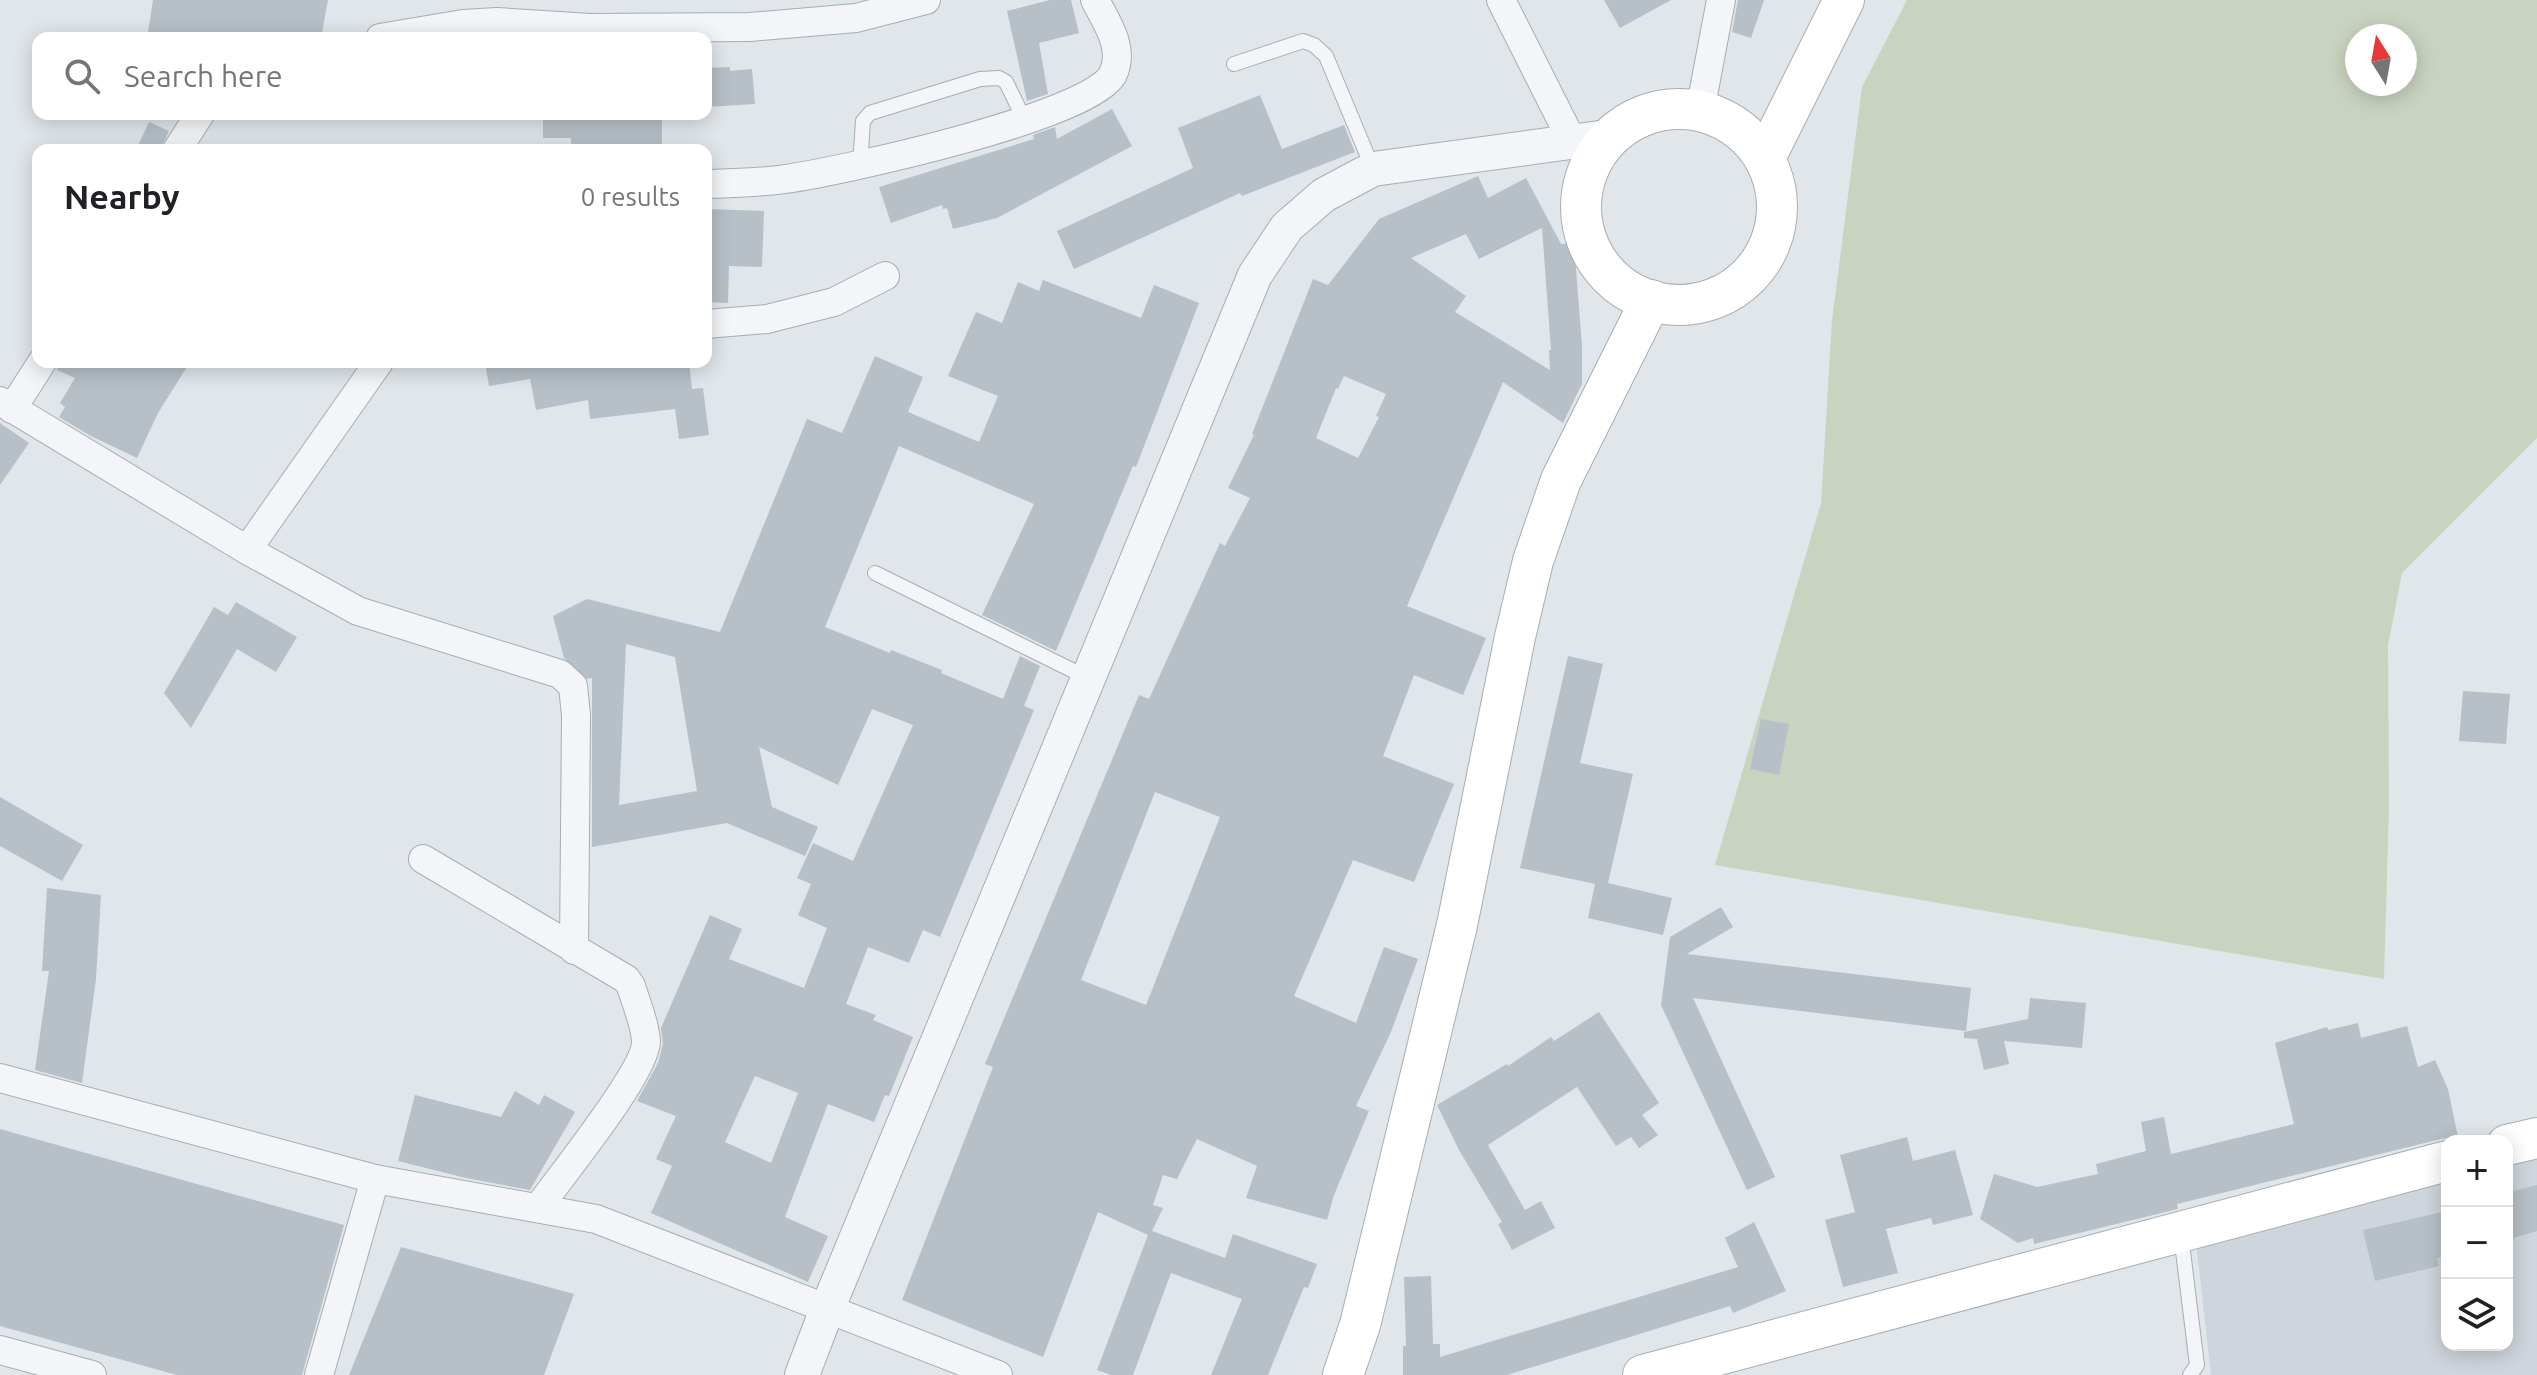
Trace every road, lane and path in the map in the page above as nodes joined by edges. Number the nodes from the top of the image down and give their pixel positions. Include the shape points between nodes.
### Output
1 (926, 0) edge
2 (1095, 0) edge
3 (1501, 0) edge
4 (1721, 0) edge
5 (1844, 0) edge
6 (416, 32) edge
7 (1234, 64) dead end
8 (1700, 111) junction
9 (196, 120) edge
10 (1025, 121) junction
11 (1614, 136) junction
12 (1572, 141) junction
13 (181, 144) edge
14 (1765, 158) junction
15 (860, 166) junction
16 (1373, 169) junction
17 (712, 184) edge
18 (885, 276) dead end
19 (1651, 300) junction
20 (712, 324) edge
21 (37, 368) edge
22 (375, 368) edge
23 (6, 405) edge
24 (247, 550) junction
25 (875, 573) dead end
26 (1088, 678) junction
27 (423, 859) dead end
28 (574, 950) junction
29 (0, 1078) edge
30 (2537, 1138) edge
31 (2513, 1144) edge
32 (2441, 1163) edge
33 (375, 1179) junction
34 (538, 1208) junction
35 (2181, 1231) junction
36 (828, 1307) junction
37 (0, 1350) edge
38 (92, 1375) edge
39 (319, 1375) edge
40 (802, 1375) edge
41 (998, 1375) edge
42 (1343, 1375) edge
43 (1643, 1375) edge
44 (2190, 1375) edge

1 - 6 street via 856,18 750,27 590,28 497,22
2 - 10 street via 1116,45 1112,76 1103,87
3 - 12 street
4 - 8 street
5 - 14 main road
7 - 16 lane via 1303,41 1314,45 1326,56
8 - 11 main road via 1659,111
8 - 14 main road via 1737,128
9 - 13 street
10 - 15 street
10 - 15 lane via 1006,82 980,79 870,113 863,121
11 - 12 street
11 - 19 main road via 1586,177 1581,197 1586,238 1606,273
12 - 16 street
14 - 19 main road via 1778,217 1753,272 1738,286 1700,303
15 - 17 street
16 - 26 street via 1324,195 1287,227 1255,275
18 - 20 street via 834,302 767,319
19 - 42 main road via 1561,480 1533,561 1457,925 1360,1325
21 - 23 street
22 - 24 street
23 - 24 street
24 - 28 street via 358,611 560,674 573,686
25 - 26 lane
26 - 36 street
27 - 28 street
28 - 34 street via 626,979 646,1040 625,1088
29 - 33 street
30 - 31 main road
32 - 35 main road
33 - 34 street
33 - 39 street
34 - 36 street via 596,1219
35 - 43 main road
35 - 44 lane via 2197,1365
36 - 40 street
36 - 41 street
37 - 38 street

